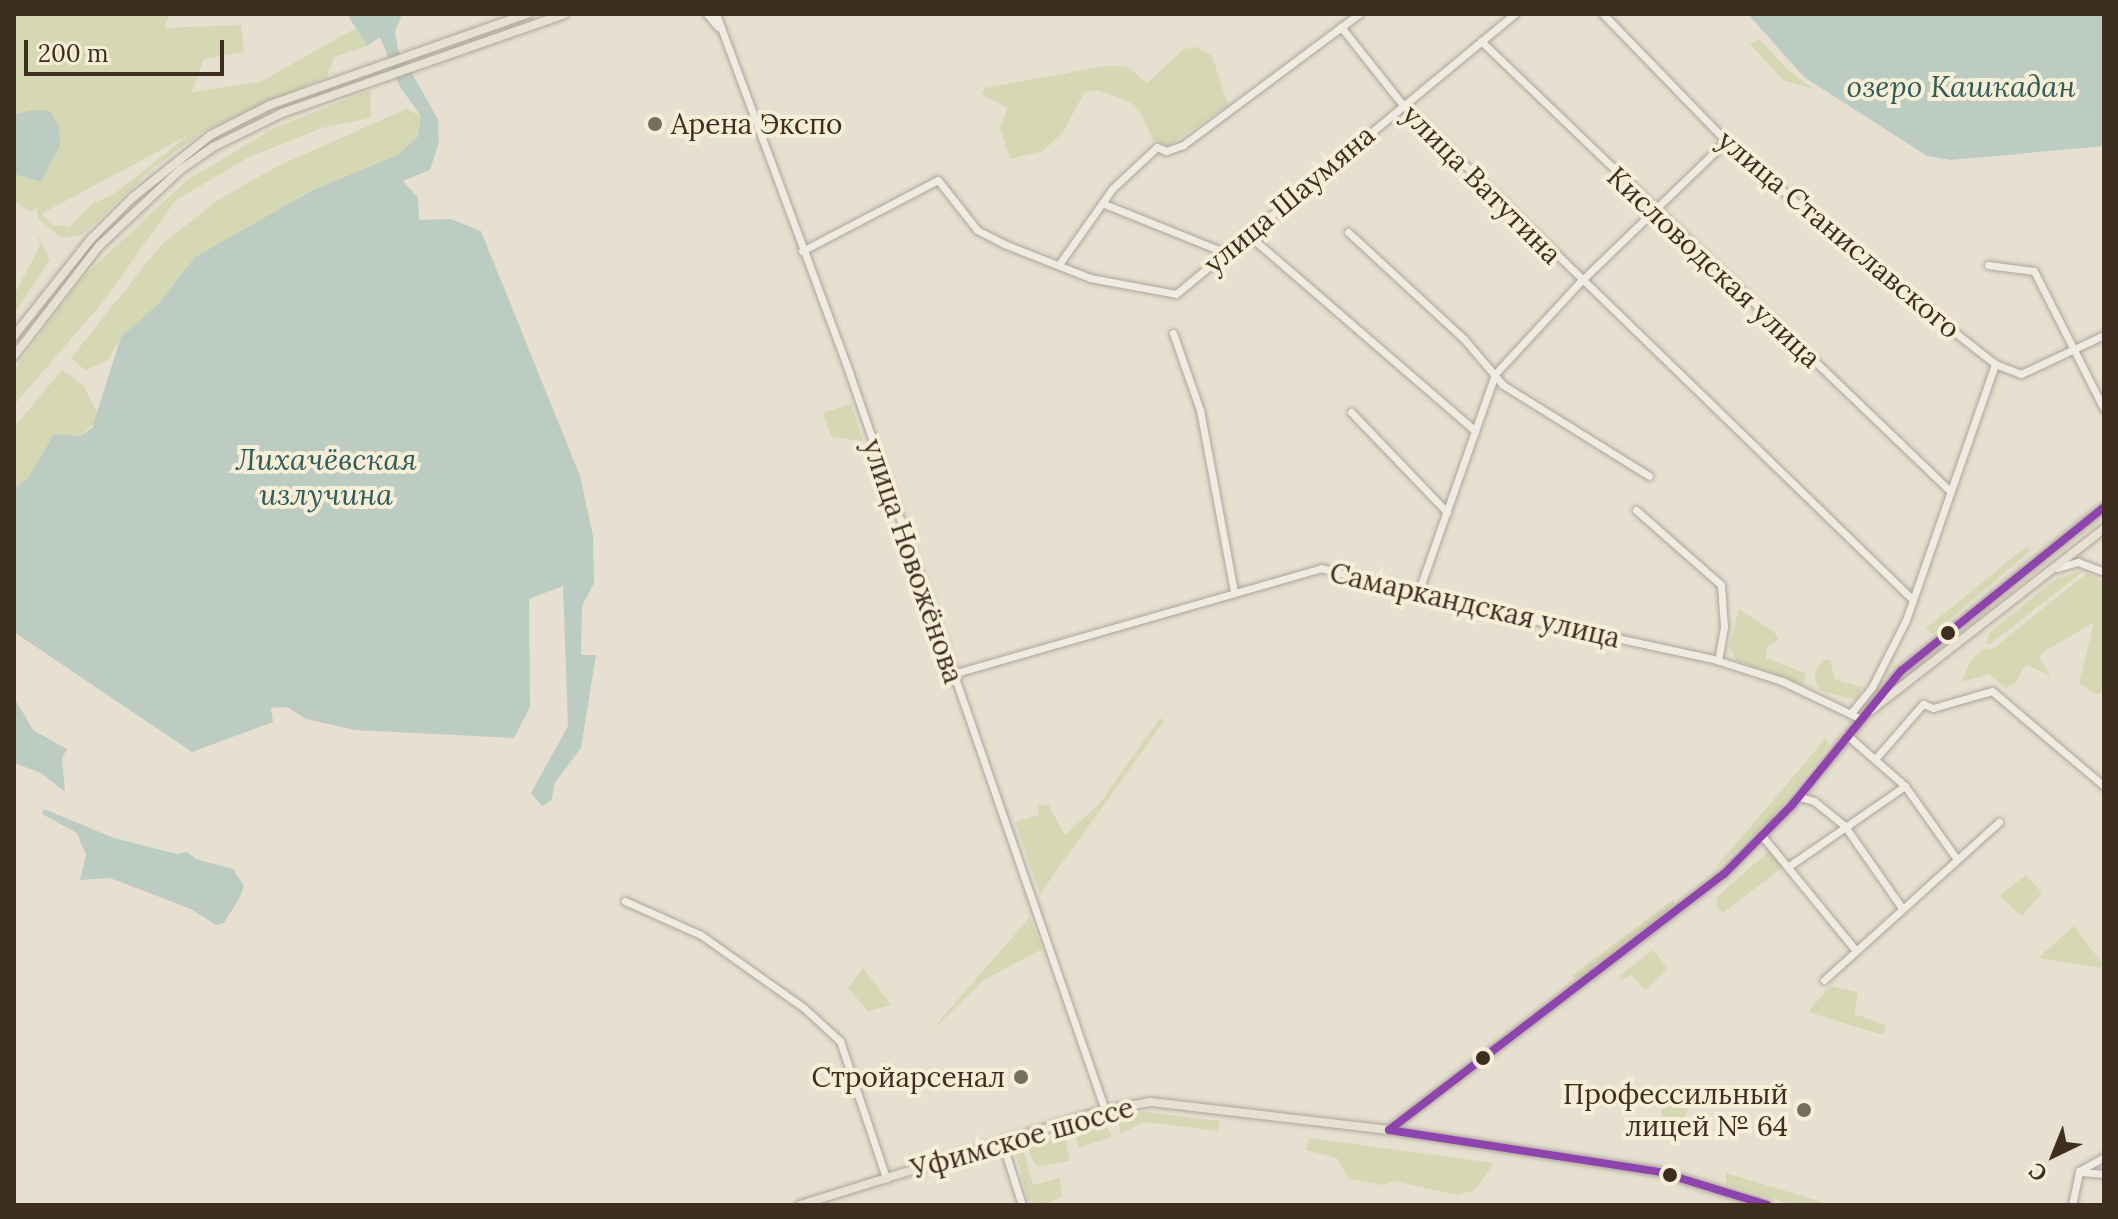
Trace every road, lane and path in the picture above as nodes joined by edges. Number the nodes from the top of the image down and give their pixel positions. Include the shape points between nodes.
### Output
1 (527, 14) edge
2 (564, 14) edge
3 (707, 14) edge
4 (718, 14) edge
5 (1359, 14) edge
6 (1515, 14) edge
7 (1603, 14) edge
8 (506, 17) edge
9 (1341, 27) junction
10 (724, 35) junction
11 (1481, 41) junction
12 (1402, 104) junction
13 (1726, 141) junction
14 (1102, 203) junction
15 (1654, 210) junction
16 (1348, 232) dead end
17 (1246, 233) junction
18 (802, 251) junction
19 (1224, 252) junction
20 (1060, 263) junction
21 (1988, 265) dead end
22 (1580, 282) junction
23 (1173, 333) dead end
24 (2104, 335) edge
25 (14, 336) edge
26 (2074, 350) junction
27 (14, 356) edge
28 (1995, 364) junction
29 (1495, 374) junction
30 (2104, 409) edge
31 (1351, 412) dead end
32 (1475, 431) junction
33 (1649, 476) dead end
34 (1949, 490) junction
35 (2104, 507) edge
36 (1636, 510) dead end
37 (1447, 512) junction
38 (2104, 529) edge
39 (2051, 570) junction
40 (2104, 572) edge
41 (1234, 591) junction
42 (1418, 593) junction
43 (1910, 597) junction
44 (1718, 660) junction
45 (1901, 671) junction
46 (1911, 681) junction
47 (955, 684) junction
48 (1851, 713) junction
49 (1862, 718) junction
50 (1848, 736) junction
51 (1876, 758) junction
52 (1905, 786) junction
53 (2104, 786) edge
54 (1800, 797) junction
55 (1999, 822) dead end
56 (1844, 825) junction
57 (1763, 837) junction
58 (1956, 858) junction
59 (1789, 866) junction
60 (625, 901) dead end
61 (1902, 908) junction
62 (1854, 948) junction
63 (1824, 980) dead end
64 (1105, 1110) junction
65 (1389, 1130) junction
66 (1002, 1142) junction
67 (2104, 1157) edge
68 (2079, 1171) junction
69 (2104, 1174) edge
70 (886, 1178) junction
71 (800, 1205) edge
72 (1022, 1205) edge
73 (1767, 1205) edge
74 (2072, 1205) edge

1 - 8 main road
2 - 27 main road via 282,113 180,170 99,246
3 - 10 street
4 - 10 street, улица Новожёнова
5 - 9 street
6 - 11 street, улица Шаумяна
7 - 13 street, улица Станиславского
8 - 25 main road via 211,135 91,239
9 - 12 street, улица Ватутина
9 - 14 street via 1183,145 1166,151 1157,147
10 - 18 street, улица Новожёнова
11 - 12 street, улица Шаумяна
11 - 15 street, Кисловодская улица
12 - 17 street, улица Шаумяна
12 - 22 street, улица Ватутина
13 - 15 street
13 - 28 street, улица Станиславского via 1849,249
14 - 19 street
14 - 20 street
15 - 22 street
15 - 34 street, Кисловодская улица
16 - 29 street
17 - 19 street, улица Шаумяна
17 - 32 street
18 - 20 street via 938,180 977,230
18 - 47 street, улица Новожёнова via 849,372
19 - 20 street, улица Шаумяна via 1176,294 1090,278
21 - 26 street via 2034,271
22 - 29 street
22 - 43 street, улица Ватутина
23 - 41 street via 1184,354 1209,448
24 - 26 street
26 - 28 street via 2021,374
26 - 30 street
28 - 34 street
29 - 32 street
29 - 33 street via 1534,408
31 - 37 street
32 - 37 street
34 - 43 street
35 - 45 main road
36 - 44 street via 1721,585 1724,627
37 - 42 street
38 - 39 main road
39 - 40 street via 2078,562
39 - 46 main road
41 - 42 street, Самаркандская улица via 1321,568
41 - 47 street, Самаркандская улица via 956,673
42 - 44 street, Самаркандская улица
43 - 48 street via 1906,620 1886,660
44 - 48 street, Самаркандская улица via 1782,681
45 - 46 main road
45 - 49 main road
46 - 49 main road
47 - 64 street, улица Новожёнова
48 - 49 street, Самаркандская улица
49 - 50 main road
50 - 51 street
50 - 54 main road
51 - 52 street
51 - 53 street via 1923,704 1933,708 1992,691
52 - 56 street
52 - 58 street
54 - 56 street via 1814,801
54 - 57 main road
55 - 58 street
56 - 59 street
56 - 61 street
57 - 59 street
57 - 65 main road via 1724,874
58 - 61 street
59 - 62 street
60 - 70 street via 701,935 804,1008 840,1041
61 - 62 street
62 - 63 street
64 - 65 main road, Уфимское шоссе via 1188,1104
64 - 66 main road, Уфимское шоссе
65 - 73 main road, Уфимское шоссе via 1660,1172
66 - 70 main road, Уфимское шоссе
66 - 72 street
67 - 68 street
68 - 69 street
68 - 74 street
70 - 71 main road, Уфимское шоссе

